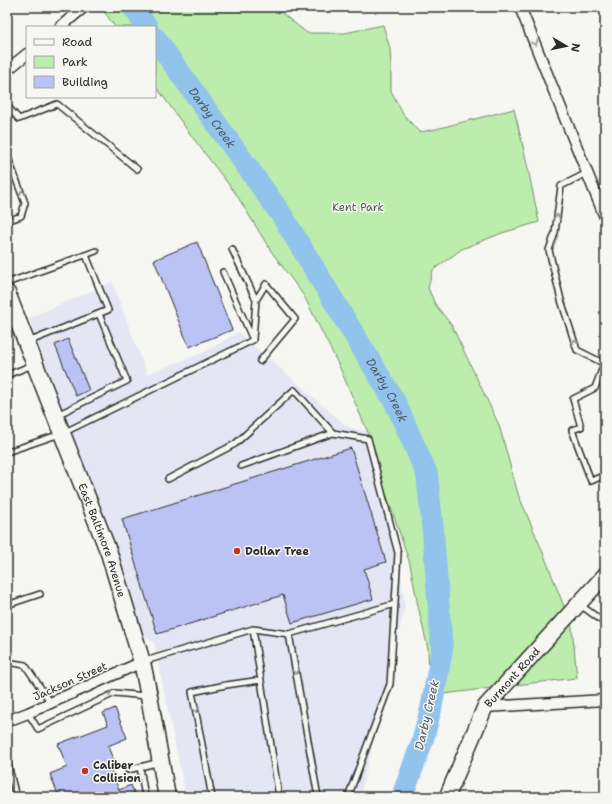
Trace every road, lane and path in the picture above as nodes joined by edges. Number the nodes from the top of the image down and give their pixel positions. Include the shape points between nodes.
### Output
1 (84, 7) edge
2 (520, 7) edge
3 (61, 26) edge
4 (26, 55) edge
5 (7, 70) edge
6 (7, 106) edge
7 (7, 155) edge
8 (137, 169) dead end
9 (587, 173) junction
10 (605, 217) edge
11 (7, 221) edge
12 (232, 249) dead end
13 (96, 251) dead end
14 (86, 255) junction
15 (224, 272) dead end
16 (7, 283) edge
17 (7, 293) edge
18 (256, 300) junction
19 (98, 314) junction
20 (253, 340) junction
21 (27, 343) junction
22 (260, 361) dead end
23 (36, 364) junction
24 (605, 364) edge
25 (7, 375) edge
26 (56, 416) junction
27 (63, 433) junction
28 (333, 433) junction
29 (7, 452) edge
30 (241, 466) dead end
31 (605, 475) edge
32 (168, 478) dead end
33 (605, 575) edge
34 (40, 594) dead end
35 (395, 604) junction
36 (579, 604) junction
37 (7, 606) edge
38 (605, 623) edge
39 (253, 629) junction
40 (289, 634) junction
41 (7, 662) edge
42 (142, 662) junction
43 (261, 680) junction
44 (149, 696) junction
45 (605, 700) edge
46 (51, 703) junction
47 (485, 707) junction
48 (28, 713) junction
49 (8, 719) edge
50 (7, 760) edge
51 (161, 762) junction
52 (140, 767) junction
53 (128, 770) dead end
54 (16, 797) edge
55 (145, 797) edge
56 (167, 797) edge
57 (212, 797) edge
58 (279, 797) edge
59 (318, 797) edge
60 (348, 797) edge
61 (447, 797) edge

1 - 3 street
2 -> 9 street
4 - 5 street
6 - 8 lane via 19,119 57,104
11 -> 7 lane via 21,216 25,203
9 - 10 street
24 -> 9 lane via 577,350 549,250 555,233 561,186
12 - 18 lane
13 - 14 lane
14 - 16 lane
14 - 19 lane via 108,310
15 - 20 lane
17 - 21 main road, East Baltimore Avenue
18 - 20 lane
18 - 22 lane via 266,284 295,319
19 - 21 lane
19 - 26 lane via 127,382
20 - 27 lane
21 - 23 main road, East Baltimore Avenue
23 - 25 lane
23 - 26 main road, East Baltimore Avenue
24 - 31 lane via 595,388 573,399 581,427 572,430 591,481
26 - 27 main road, East Baltimore Avenue
27 - 29 lane
27 - 42 main road, East Baltimore Avenue via 109,553
28 - 30 lane
28 - 32 lane via 294,390 235,444
28 - 35 lane via 368,439 398,553
33 - 36 street, Burmont Road
34 - 37 lane
35 - 40 lane
35 - 60 lane via 390,684
36 - 38 lane
36 - 47 street, Burmont Road
39 - 40 lane
39 - 42 lane
39 - 43 lane
40 -> 59 lane
41 - 46 lane via 25,665
42 - 44 main road, East Baltimore Avenue
42 - 46 street, Jackson Street
43 -> 57 lane via 192,692
43 - 58 lane
44 -> 48 lane via 115,693 38,728
44 - 51 main road, East Baltimore Avenue
45 - 47 street
46 - 48 street, Jackson Street
47 - 61 street, Burmont Road
48 - 49 street, Jackson Street
50 - 54 lane
51 - 52 lane
51 - 56 main road, East Baltimore Avenue
52 - 53 lane
52 - 55 lane

